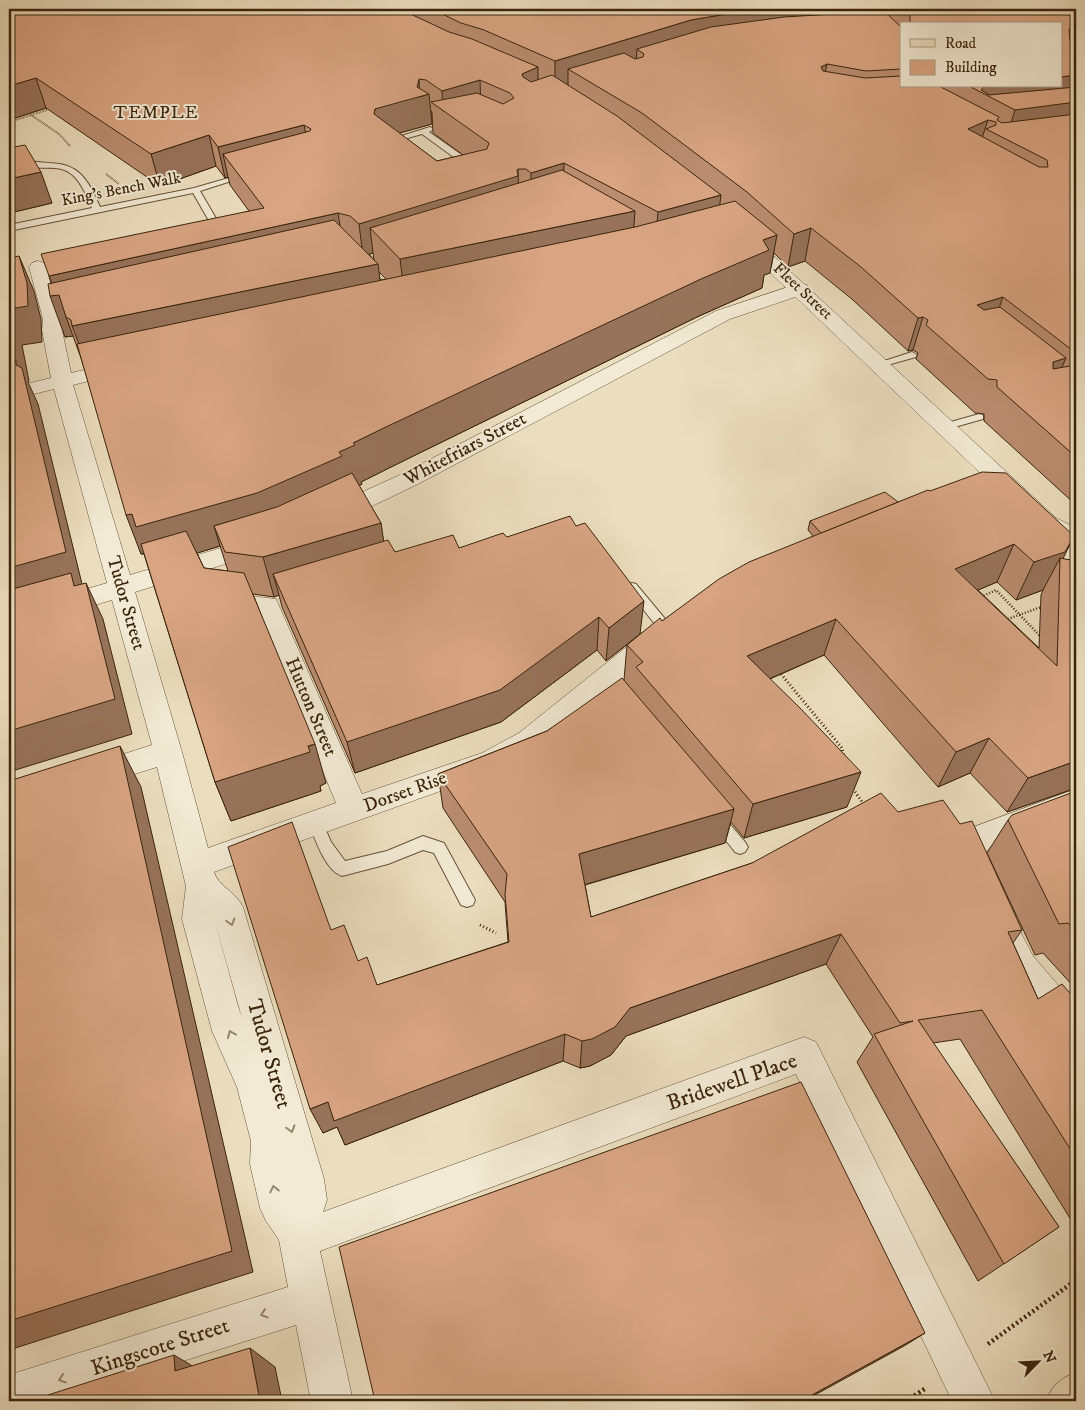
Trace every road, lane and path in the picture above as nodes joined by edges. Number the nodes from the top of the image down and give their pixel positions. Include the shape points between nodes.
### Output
1 (45, 106) edge
2 (9, 122) edge
3 (436, 128) dead end
4 (423, 131) junction
5 (394, 151) edge
6 (9, 158) edge
7 (478, 171) edge
8 (256, 173) edge
9 (195, 190) junction
10 (97, 209) junction
11 (9, 228) edge
12 (730, 228) edge
13 (199, 231) edge
14 (39, 267) dead end
15 (800, 289) junction
16 (73, 314) edge
17 (53, 319) junction
18 (912, 355) dead end
19 (141, 363) edge
20 (880, 364) junction
21 (62, 380) junction
22 (9, 394) edge
23 (979, 417) dead end
24 (944, 427) junction
25 (312, 524) edge
26 (1048, 524) junction
27 (1076, 538) edge
28 (278, 540) edge
29 (210, 560) junction
30 (1076, 565) edge
31 (623, 576) edge
32 (121, 587) junction
33 (978, 598) edge
34 (1048, 604) dead end
35 (1021, 614) junction
36 (676, 620) joint
37 (9, 621) edge
38 (999, 623) edge
39 (1046, 642) dead end
40 (781, 674) edge
41 (833, 744) edge
42 (842, 748) junction
43 (168, 752) junction
44 (846, 764) edge
45 (850, 781) edge
46 (65, 784) edge
47 (1076, 801) edge
48 (354, 810) junction
49 (709, 810) edge
50 (869, 812) edge
51 (316, 823) junction
52 (740, 847) dead end
53 (199, 875) junction
54 (466, 900) dead end
55 (480, 925) dead end
56 (496, 933) dead end
57 (1076, 1031) edge
58 (297, 1236) junction
59 (1076, 1280) edge
60 (311, 1300) junction
61 (957, 1367) junction
62 (1076, 1393) edge
63 (9, 1396) edge
64 (332, 1401) edge
65 (906, 1401) edge
66 (974, 1401) edge
67 (1067, 1401) edge

1 - 2 path via 47,110
3 - 4 lane
4 - 5 lane via 382,143
4 - 7 lane
6 - 10 lane via 21,164 71,167 92,194
8 - 9 lane, King's Bench Walk
9 - 10 lane, King's Bench Walk
9 - 13 lane, King's Bench Walk via 217,227
10 - 11 lane, King's Bench Walk
12 - 15 street, Fleet Street
14 - 17 street, Tudor Street
15 - 20 street, Fleet Street
15 - 25 street, Whitefriars Street via 723,314 410,479
16 - 17 street
17 - 21 street, Tudor Street via 52,330
18 - 20 lane
19 - 21 street
20 - 24 street, Fleet Street
21 - 22 street
21 - 32 street, Tudor Street
23 - 24 lane
24 - 26 street, Fleet Street via 992,486
26 - 27 street, Fleet Street
26 - 30 street, Fleet Street via 1059,548
28 - 29 street
29 - 32 street
29 - 48 street, Hutton Street via 227,602 276,602
31 - 36 lane
32 - 37 street
32 - 43 street, Tudor Street
33 - 35 path via 996,590
34 - 35 path
35 - 38 path
35 - 39 path
36 - 48 street, Dorset Rise via 607,686 529,741 492,761
40 - 42 path
41 - 42 path
42 - 44 path
43 - 46 street
43 - 53 street, Tudor Street
45 - 50 path
47 - 57 street via 979,838 968,850 1021,967
48 - 51 street, Dorset Rise
49 - 52 lane
51 - 53 street, Dorset Rise
51 - 54 lane via 325,846 342,869 423,843 439,848
53 - 58 street, Tudor Street via 198,919 229,1031 254,1084 269,1141 269,1164 278,1208
55 - 56 path
58 - 60 street, Tudor Street
58 - 61 street, Bridewell Place via 804,1054
59 - 61 path
60 -> 63 street, Kingscote Street
60 - 64 street, Tudor Street
61 - 65 path
61 - 66 street, Bridewell Place
62 - 67 main road

